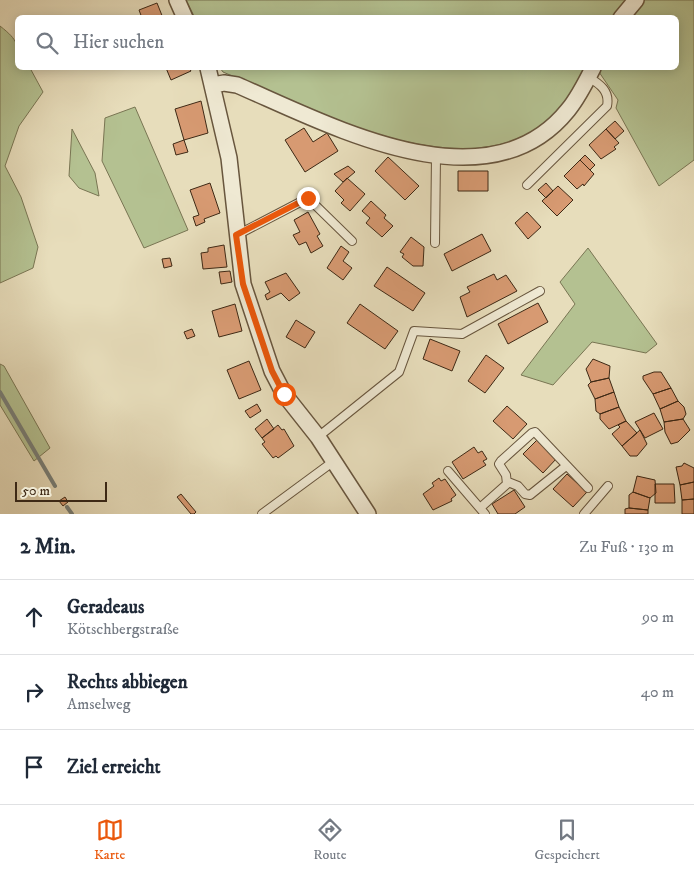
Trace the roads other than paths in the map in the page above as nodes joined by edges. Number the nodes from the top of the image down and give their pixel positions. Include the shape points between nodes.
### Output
1 (177, 0) edge
2 (636, 0) edge
3 (184, 15) edge
4 (624, 15) edge
5 (209, 70) edge
6 (590, 72) edge
7 (213, 85) junction
8 (436, 156) junction
9 (527, 185) dead end
10 (236, 235) junction
11 (352, 241) dead end
12 (435, 243) dead end
13 (540, 291) dead end
14 (318, 437) junction
15 (334, 461) junction
16 (566, 466) junction
17 (448, 471) dead end
18 (508, 482) junction
19 (608, 486) dead end
20 (588, 488) dead end
21 (274, 504) junction
22 (482, 511) edge
23 (262, 514) edge
24 (277, 514) edge
25 (368, 514) edge
26 (584, 514) edge

1 - 3 street
2 - 4 street
5 - 7 street
6 - 8 street via 569,110 525,144 508,151
6 - 9 lane via 606,92 609,98 607,106
7 - 8 street via 237,85 363,139
7 - 10 street via 229,158
8 - 12 lane
10 - 11 lane via 308,198
10 - 14 street via 243,284 272,371 284,394
13 - 14 lane via 462,334 414,331 399,372
14 - 15 street
15 - 21 lane
15 - 25 street
16 - 18 lane via 530,495
16 - 18 lane via 536,432 532,433 499,464
16 - 20 lane
17 - 22 lane
18 - 22 lane
19 - 26 lane
21 - 23 lane
21 - 24 lane

